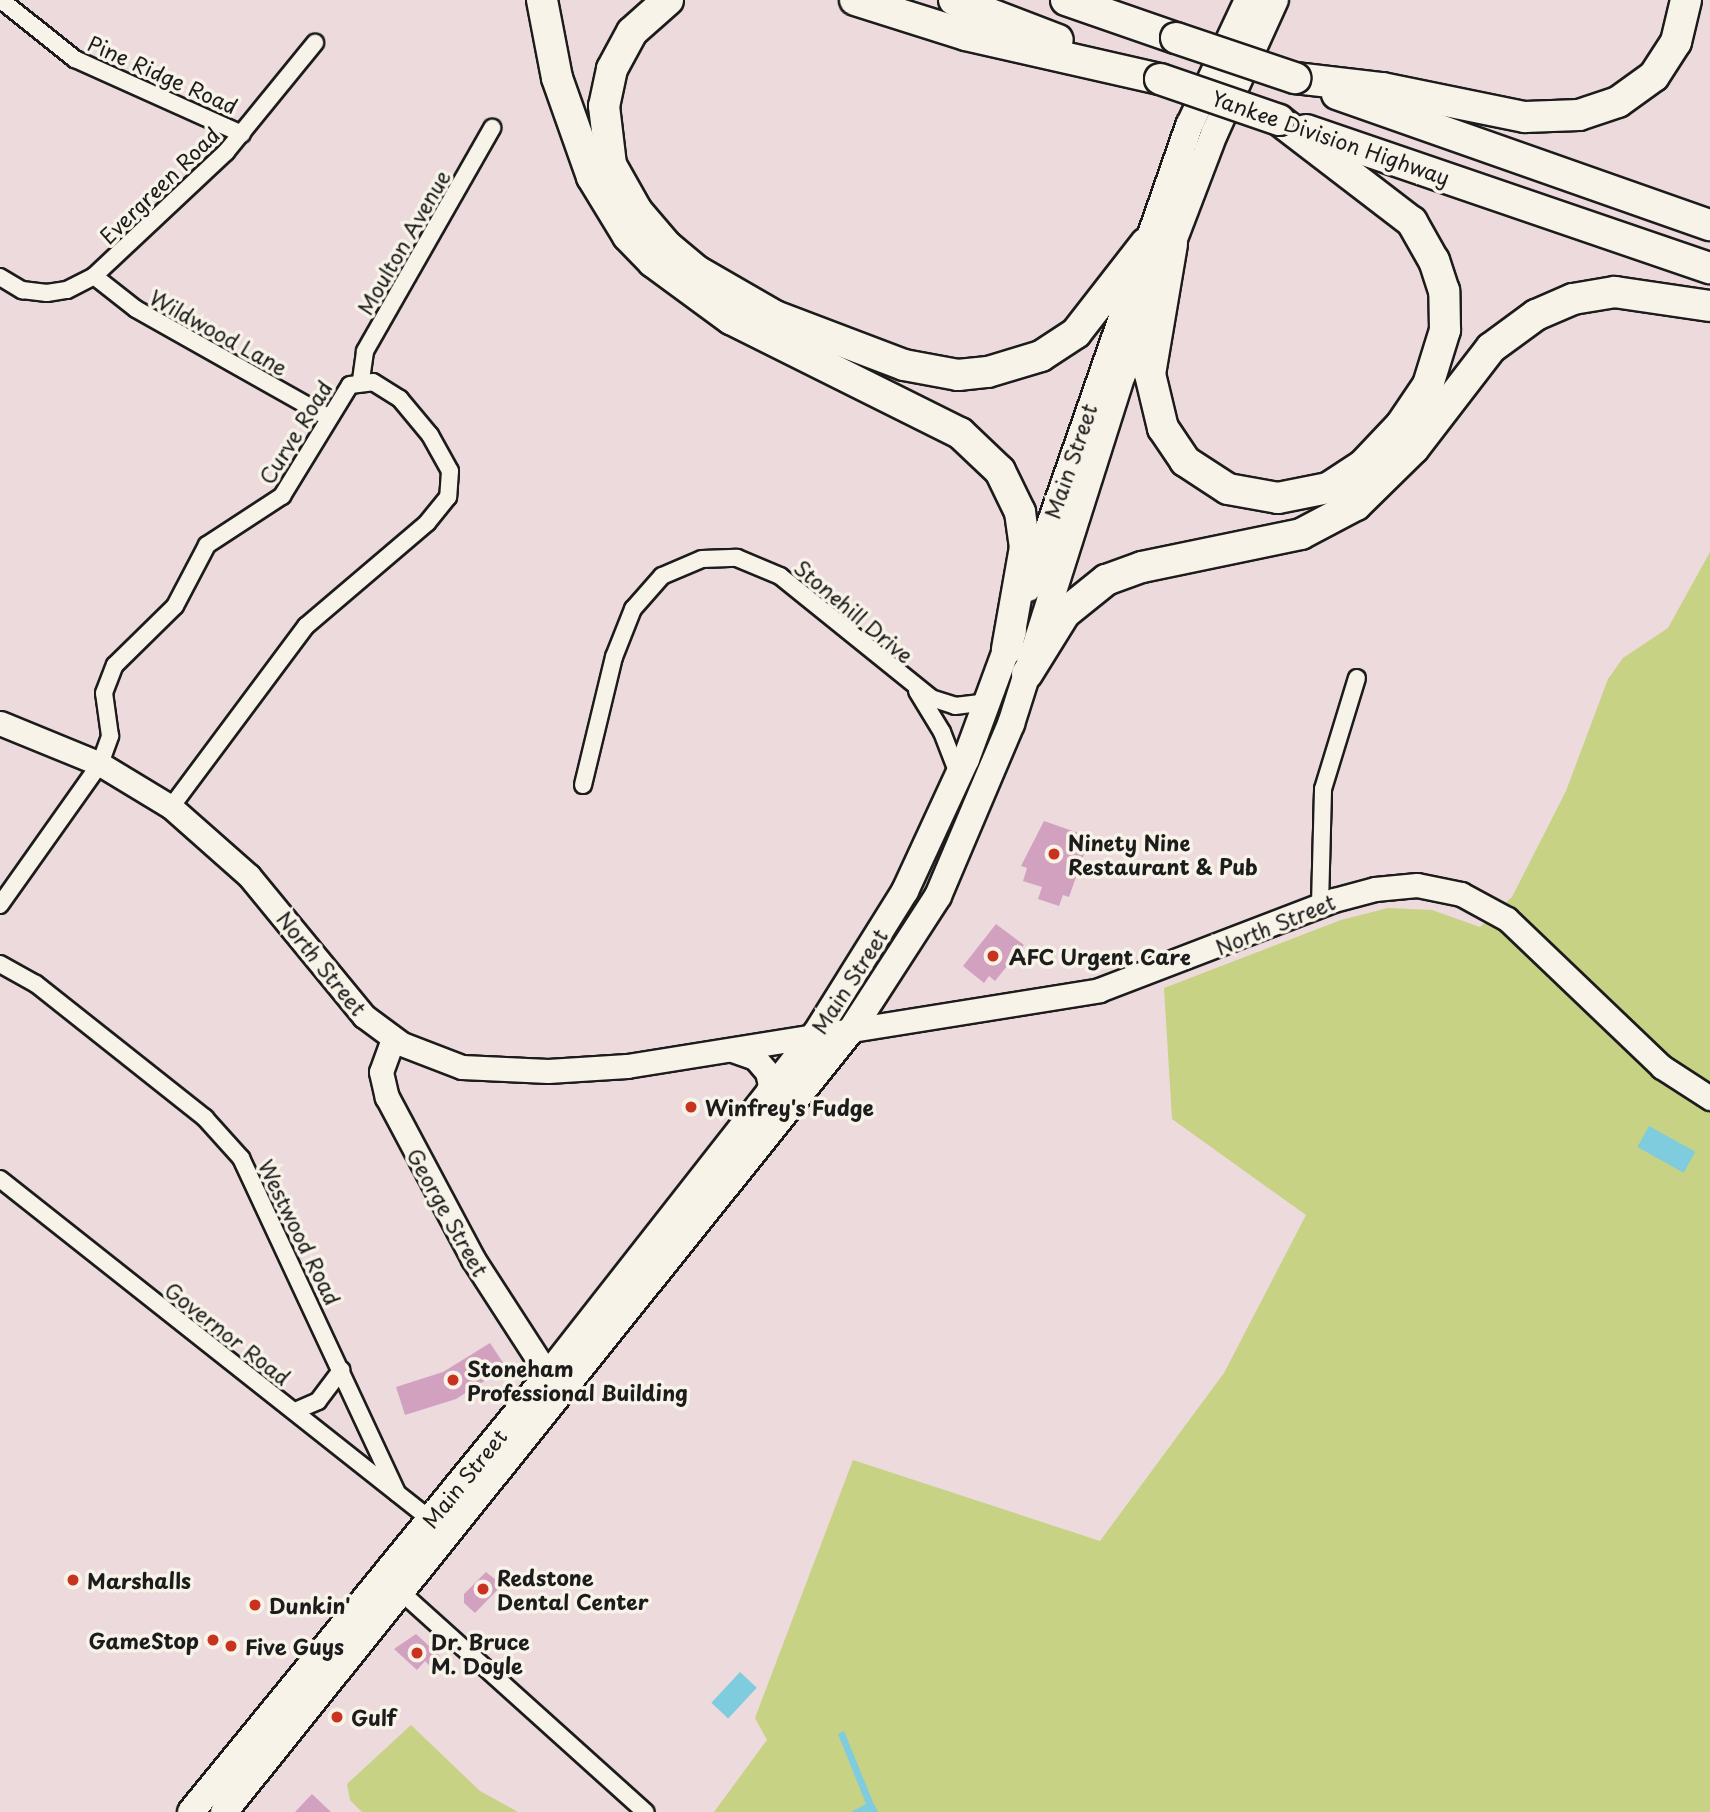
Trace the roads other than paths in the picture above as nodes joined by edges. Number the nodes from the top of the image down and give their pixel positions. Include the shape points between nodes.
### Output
1 (1, 0) edge
2 (542, 0) edge
3 (668, 0) edge
4 (855, 0) edge
5 (954, 0) edge
6 (1066, 0) edge
7 (1109, 0) edge
8 (1248, 0) edge
9 (1275, 0) edge
10 (1686, 0) edge
11 (1176, 38) junction
12 (315, 43) dead end
13 (1295, 78) junction
14 (1160, 79) junction
15 (1279, 120) junction
16 (492, 128) dead end
17 (242, 134) junction
18 (1710, 225) edge
19 (1159, 243) junction
20 (1710, 268) edge
21 (94, 276) junction
22 (0, 277) edge
23 (1710, 306) edge
24 (361, 380) junction
25 (328, 417) junction
26 (1007, 649) junction
27 (1027, 674) junction
28 (1357, 678) dead end
29 (915, 690) junction
30 (989, 702) junction
31 (0, 723) edge
32 (100, 764) junction
33 (959, 776) junction
34 (583, 785) dead end
35 (171, 807) junction
36 (0, 905) edge
37 (1320, 905) junction
38 (0, 964) edge
39 (852, 1029) junction
40 (815, 1035) junction
41 (393, 1038) junction
42 (732, 1050) junction
43 (1710, 1098) edge
44 (759, 1108) junction
45 (4, 1187) edge
46 (341, 1370) junction
47 (548, 1375) junction
48 (295, 1411) junction
49 (397, 1493) junction
50 (431, 1520) junction
51 (401, 1592) junction
52 (191, 1812) edge
53 (224, 1812) edge
54 (645, 1812) edge

1 - 17 street, Pine Ridge Road via 75,59
2 - 26 highway via 557,78 592,177 628,236 653,262 731,319 960,433 1000,471 1020,512 1026,547
3 - 19 highway via 639,23 612,69 604,106 611,164 637,211 667,246 697,271 775,316 904,365 958,374 988,372 1041,356 1076,333
4 - 14 highway via 966,35
5 - 14 highway, Yankee Division Highway
6 - 11 highway, Yankee Division Highway
7 - 11 highway
8 - 19 main road, Main Street via 1190,124
9 - 19 main road, Main Street
10 - 13 highway via 1676,42 1654,76 1618,102 1578,115 1518,116 1382,88
11 - 13 highway, Yankee Division Highway, bridge
12 - 17 street, Evergreen Road
13 - 18 highway, Yankee Division Highway
14 - 15 highway, Yankee Division Highway, bridge
15 - 19 highway via 1412,222 1434,261 1444,291 1446,330 1427,385 1401,425 1355,471 1308,495 1252,496 1211,481 1172,446 1156,410 1150,374
15 - 20 highway, Yankee Division Highway
16 - 24 street, Moulton Avenue via 365,351
17 - 21 street, Evergreen Road
19 - 26 main road, Main Street
19 - 27 main road, Main Street
21 - 22 street, Evergreen Road via 67,290 47,293 22,290
21 - 25 street, Wildwood Lane via 136,309
23 - 27 highway via 1615,292 1573,299 1536,314 1491,348 1414,448 1356,505 1301,534 1142,567 1106,580 1065,613
24 - 25 street, Curve Road via 350,385
24 - 35 street, Curve Road via 394,395 430,435 450,471 448,497 427,523 306,626
25 - 32 street, Curve Road via 282,496 207,545 175,606 112,670 104,693 109,739
26 - 30 main road, Main Street
27 - 39 main road, Main Street via 975,818 938,896
28 - 37 street via 1323,789
29 - 30 street, Stonehill Drive via 948,705
29 - 33 street, Stonehill Drive via 942,732
29 - 34 street, Stonehill Drive via 780,576 737,558 695,560 656,581 629,617
30 - 33 main road, Main Street
31 - 32 street, North Street
32 - 35 street, North Street
32 - 36 street
33 - 40 main road, Main Street via 905,891
35 - 41 street, North Street via 249,876 351,1004
37 - 39 street, North Street via 1112,987
37 - 43 street, North Street via 1408,885 1447,890 1488,906 1552,958 1662,1067
38 - 46 street, Westwood Road via 58,1001 232,1146 252,1175
39 - 40 street, North Street
39 - 51 main road, Main Street
40 - 42 street, North Street
40 - 44 main road, Main Street
41 - 42 street, North Street via 449,1064 498,1071 598,1069
41 - 47 street, George Street via 381,1072 387,1097 473,1259
42 - 44 street via 755,1058 767,1072 769,1090
44 - 47 main road, Main Street
45 - 48 street, Governor Road
46 - 48 street via 318,1401
46 - 49 street, Westwood Road
47 - 50 main road, Main Street
48 - 49 street, Governor Road
49 - 50 street, Governor Road
50 - 52 main road, Main Street
51 - 53 main road, Main Street
51 - 54 street

